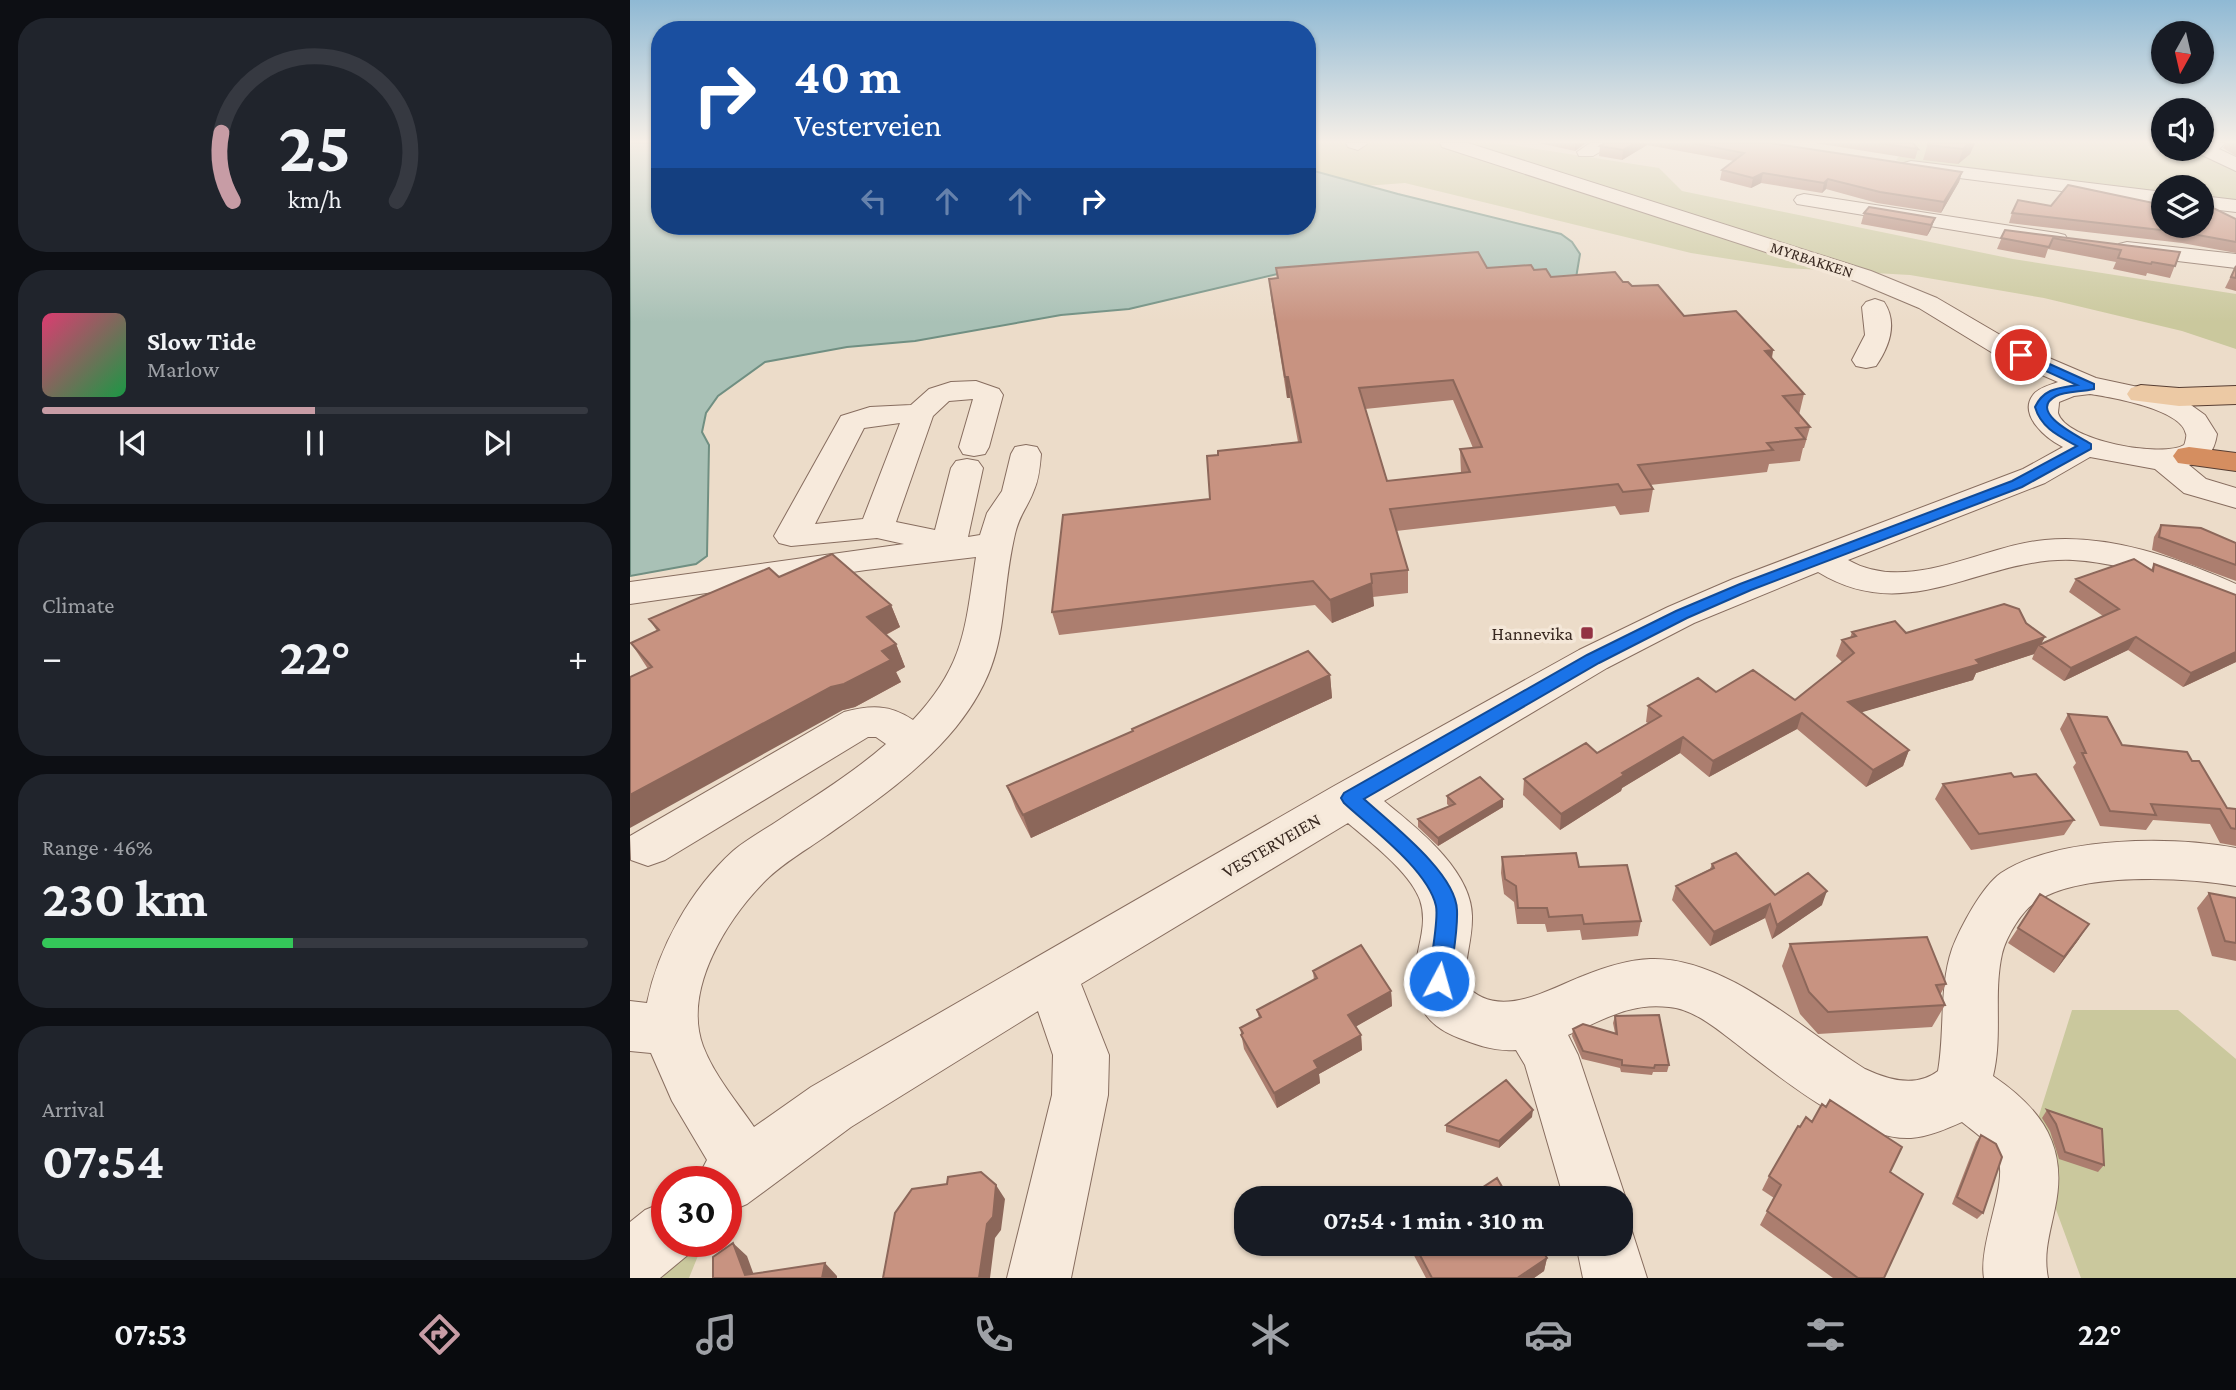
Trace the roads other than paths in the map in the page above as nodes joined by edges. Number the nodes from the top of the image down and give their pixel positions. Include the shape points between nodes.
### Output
1 (1634, 203) edge
2 (1821, 203) edge
3 (2214, 203) edge
4 (2236, 206) edge
5 (2075, 243) edge
6 (2101, 246) edge
7 (2236, 261) edge
8 (1874, 307) dead end
9 (2006, 349) junction
10 (1866, 360) dead end
11 (2090, 386) junction
12 (2141, 394) junction
13 (2236, 395) edge
14 (2045, 398) junction
15 (2236, 410) edge
16 (919, 413) junction
17 (2187, 442) junction
18 (2087, 446) junction
19 (2236, 446) edge
20 (1026, 454) dead end
21 (2236, 463) edge
22 (2236, 498) edge
23 (877, 528) junction
24 (971, 545) junction
25 (1821, 559) junction
26 (630, 593) edge
27 (2236, 598) edge
28 (915, 743) junction
29 (1350, 798) junction
30 (648, 847) dead end
31 (2236, 867) edge
32 (1045, 980) junction
33 (1531, 1026) junction
34 (651, 1028) edge
35 (1962, 1088) junction
36 (732, 1166) edge
37 (742, 1171) edge
38 (1591, 1186) edge
39 (651, 1245) edge
40 (1610, 1256) edge
41 (630, 1262) edge
42 (1040, 1278) edge
43 (1615, 1278) edge
44 (2015, 1278) edge

1 - 9 street, MYRBAKKEN via 1863,276 1928,303
2 - 5 street
3 - 4 street
6 - 7 street
8 - 10 street via 1880,325 1878,339
9 - 11 street, MYRBAKKEN
9 - 14 street, MYRBAKKEN
11 - 12 street
11 - 14 street via 2068,388
12 - 13 main road
12 - 17 street via 2172,407
14 - 18 street, MYRBAKKEN via 2041,407 2053,427
15 - 17 main road via 2210,415
16 - 23 street
16 - 23 street via 870,416 852,422 791,536
16 - 24 street via 939,395 951,391 989,395 971,458
17 - 18 street via 2138,459
17 - 19 highway
17 - 21 highway
17 - 22 street via 2180,477
18 - 25 street, VESTERVEIEN via 2034,476 2038,495 2012,512 1969,524 1920,522
20 - 24 street, VESTERVEIEN via 1018,492
23 - 24 street
24 - 26 street
24 - 28 street, VESTERVEIEN via 979,645 972,669 947,709
25 - 27 street via 1850,576 1892,583 1919,582 2044,551 2093,551 2187,575
25 - 29 street, VESTERVEIEN via 1692,610 1615,648
28 - 30 street via 884,721 859,723
28 - 34 street, VESTERVEIEN via 874,780 782,841 736,879 711,913 690,950 677,989
29 - 32 street, VESTERVEIEN
29 - 33 street via 1419,861 1437,885 1447,908 1439,981 1447,1003 1472,1020 1503,1027
31 - 35 street via 2168,858 2108,863 2044,875 2015,889 1978,949 1971,989 1971,1049
32 - 37 street, VESTERVEIEN via 831,1107
32 - 42 street via 1064,1003 1081,1055 1080,1095
33 - 35 street via 1616,988 1683,985 1716,998 1857,1096 1917,1110 1939,1104
33 - 38 street via 1550,1055
34 - 36 street, VESTERVEIEN via 689,1073
35 - 44 street via 2009,1122 2023,1141 2029,1171 2012,1263
39 - 41 street
40 - 43 street

